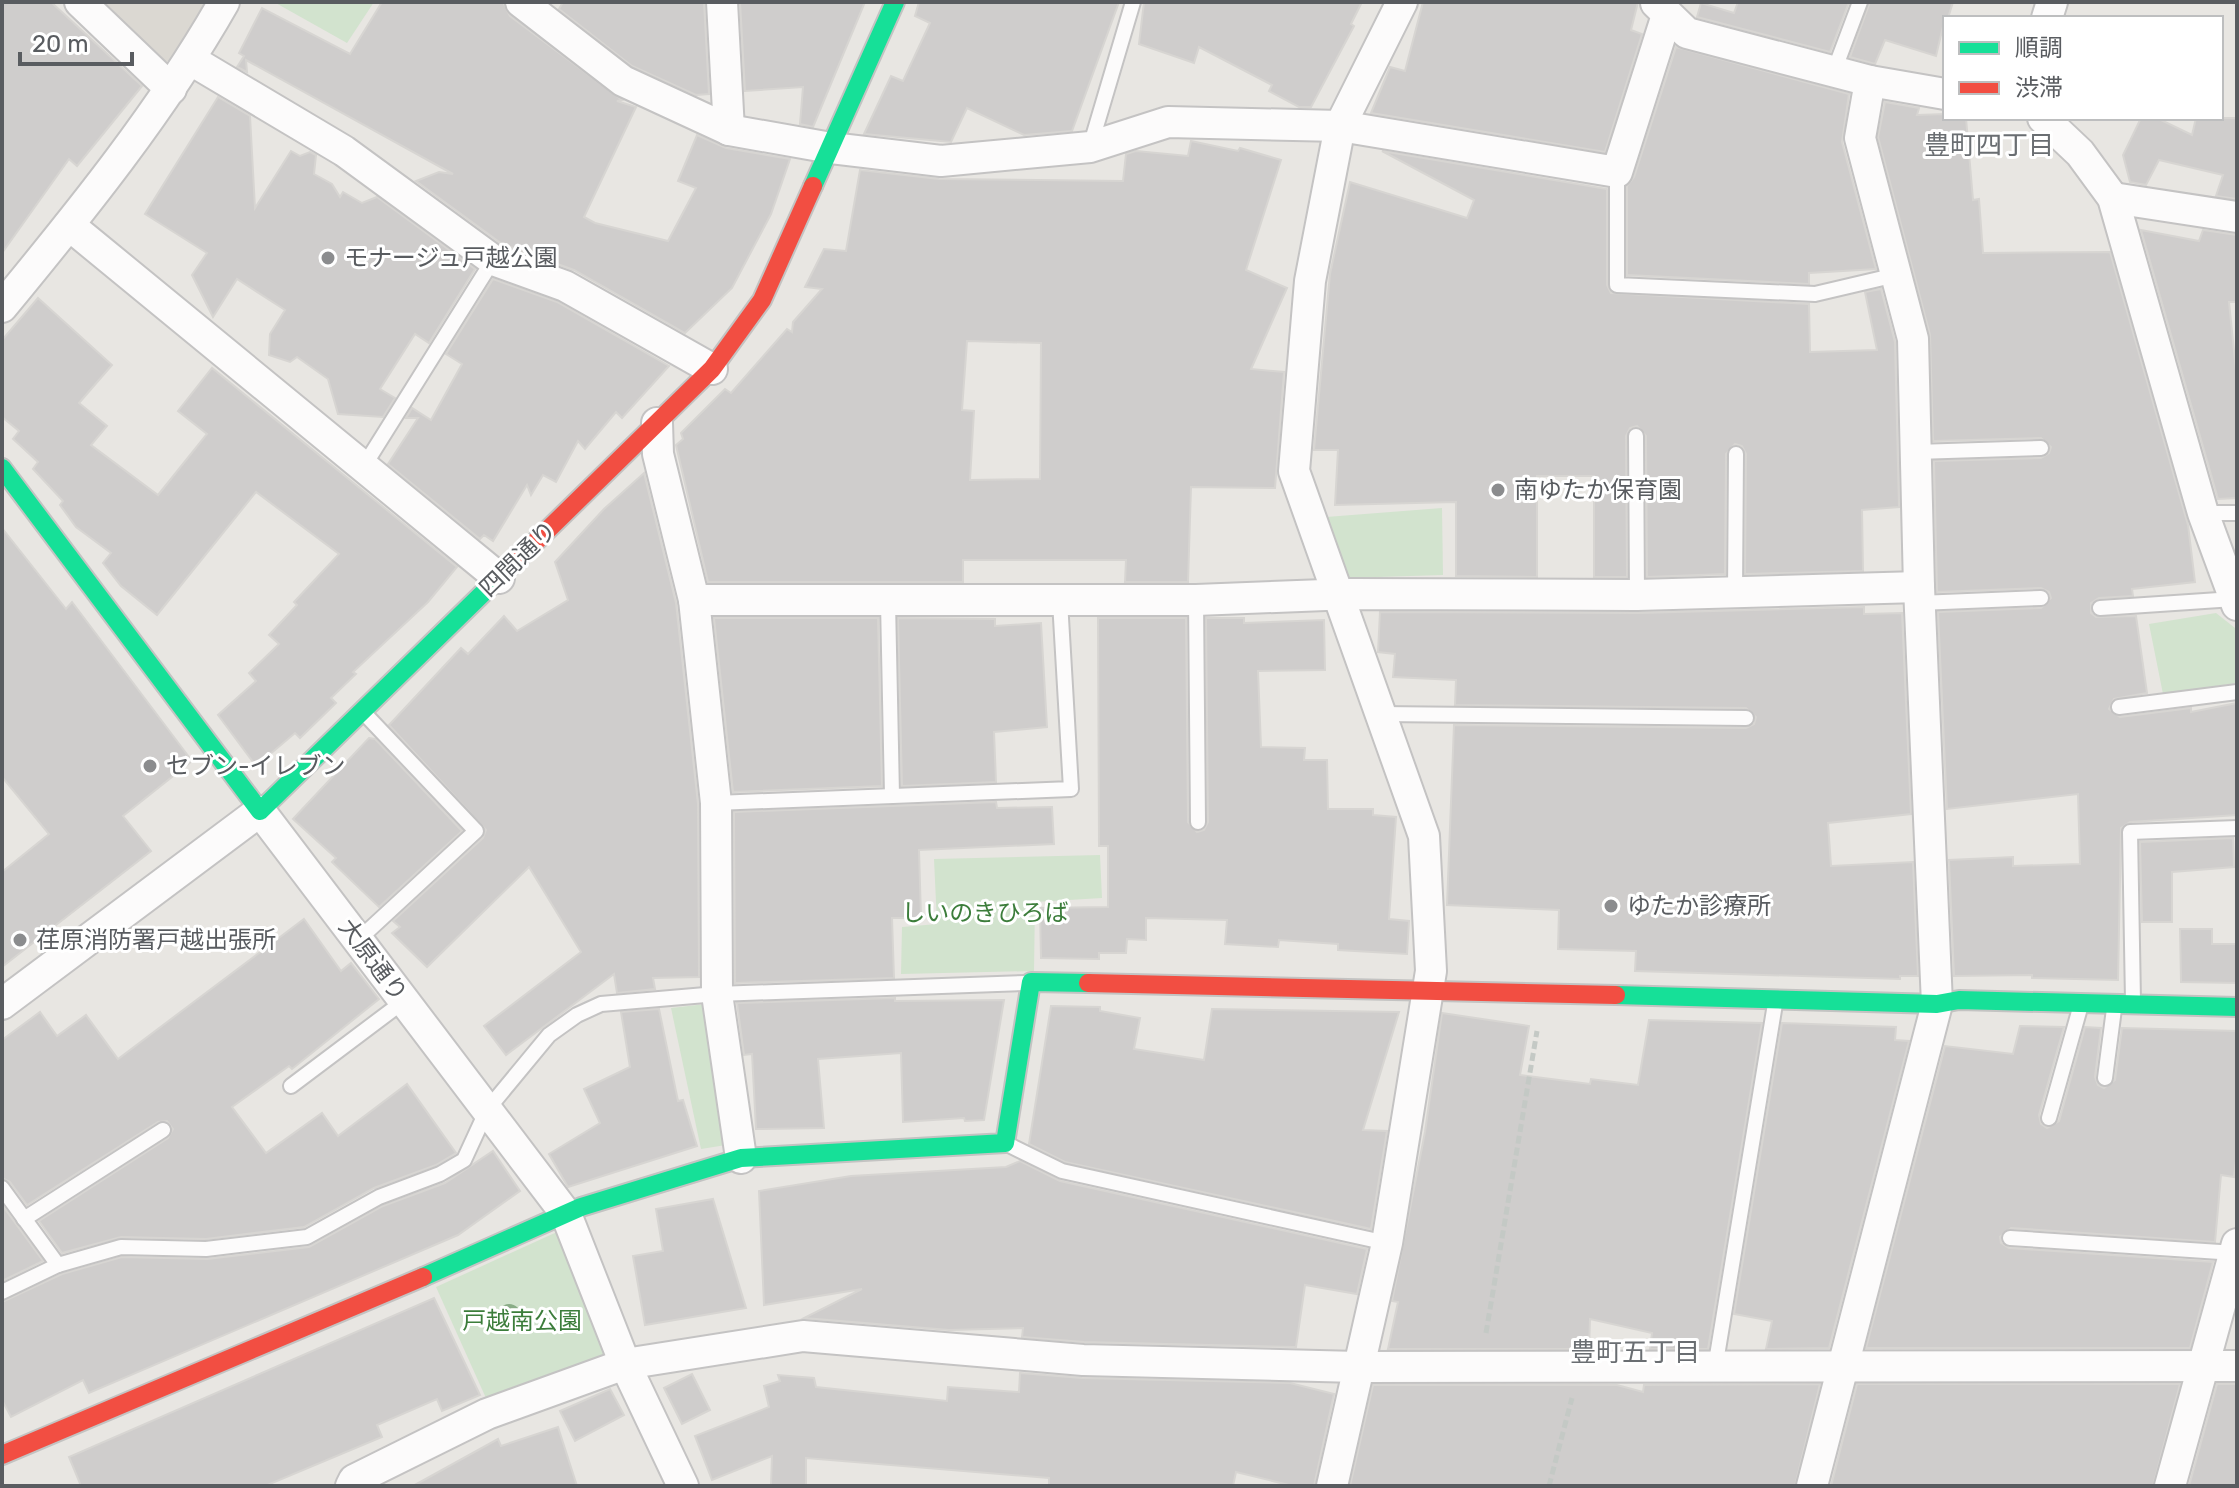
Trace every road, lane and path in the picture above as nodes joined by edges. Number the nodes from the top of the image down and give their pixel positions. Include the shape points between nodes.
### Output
1 (80, 2) edge
2 (224, 2) edge
3 (521, 2) edge
4 (722, 2) edge
5 (895, 2) edge
6 (1133, 2) edge
7 (1402, 2) edge
8 (1860, 2) edge
9 (1661, 8) edge
10 (191, 60) junction
11 (1834, 71) junction
12 (1870, 81) junction
13 (171, 89) junction
14 (1943, 94) edge
15 (2045, 120) edge
16 (1340, 126) junction
17 (729, 130) junction
18 (1090, 147) junction
19 (831, 148) junction
20 (1617, 172) junction
21 (2109, 201) junction
22 (2237, 217) edge
23 (69, 225) junction
24 (493, 260) junction
25 (1896, 275) junction
26 (2, 307) edge
27 (712, 369) junction
28 (657, 423) junction
29 (1636, 436) dead end
30 (2041, 448) dead end
31 (1916, 452) junction
32 (1736, 454) dead end
33 (364, 466) junction
34 (2, 468) edge
35 (2203, 513) junction
36 (2237, 513) edge
37 (499, 578) junction
38 (1735, 593) junction
39 (1336, 595) junction
40 (1637, 595) junction
41 (1919, 595) junction
42 (2041, 598) dead end
43 (694, 600) junction
44 (1196, 600) junction
45 (1060, 601) junction
46 (888, 602) junction
47 (2236, 602) edge
48 (2100, 608) dead end
49 (2237, 692) edge
50 (2119, 707) dead end
51 (362, 711) junction
52 (1380, 714) junction
53 (1746, 718) dead end
54 (892, 795) junction
55 (716, 803) junction
56 (260, 811) junction
57 (1198, 822) dead end
58 (2237, 828) edge
59 (358, 940) junction
60 (1031, 982) junction
61 (1429, 989) junction
62 (717, 994) junction
63 (1543, 995) junction
64 (1776, 999) junction
65 (404, 1001) junction
66 (2, 1004) edge
67 (1937, 1004) junction
68 (2081, 1004) junction
69 (2124, 1005) junction
70 (2237, 1007) edge
71 (2105, 1078) dead end
72 (291, 1086) dead end
73 (487, 1110) junction
74 (2049, 1118) dead end
75 (163, 1130) dead end
76 (1005, 1143) junction
77 (741, 1158) junction
78 (2, 1188) edge
79 (566, 1214) junction
80 (24, 1219) junction
81 (2010, 1238) dead end
82 (1387, 1243) junction
83 (2236, 1249) edge
84 (58, 1265) junction
85 (2, 1292) edge
86 (625, 1364) junction
87 (2203, 1366) junction
88 (2237, 1366) edge
89 (1358, 1367) junction
90 (1481, 1367) junction
91 (1579, 1367) junction
92 (1715, 1368) junction
93 (1844, 1368) junction
94 (2, 1455) edge
95 (351, 1486) edge
96 (683, 1486) edge
97 (1332, 1486) edge
98 (1549, 1486) edge
99 (1812, 1486) edge
100 (2170, 1486) edge

1 - 13 street
2 - 10 street
3 - 17 street via 623,81
4 - 17 street
5 - 19 street, 四間通り
6 - 18 lane
7 - 16 street
8 - 11 lane
9 - 11 street via 1687,33
9 - 20 street
10 - 13 street
10 - 24 street via 344,151
11 - 12 street
12 - 14 street
12 - 25 street via 1860,138
13 - 23 street
15 - 21 street
16 - 18 street via 1168,122
16 - 20 street
16 - 39 street via 1310,281 1294,471
17 - 19 street
18 - 19 street via 941,161
19 - 27 street, 四間通り via 762,300
20 - 25 lane via 1617,285 1815,294
21 - 22 street
21 - 35 street
23 - 26 street
23 - 33 street
24 - 27 street via 565,286
24 - 33 lane
25 - 31 street via 1913,339
27 - 28 street, 四間通り
28 - 37 street, 四間通り
28 - 43 street via 658,454
29 - 40 lane
30 - 31 lane
31 - 41 street
32 - 38 lane
33 - 37 street
34 - 56 street, 大原通り
35 - 36 lane
35 - 47 street
37 - 51 street, 四間通り
38 - 40 street
38 - 41 street
39 - 40 street
39 - 44 street
39 - 52 street
41 - 42 lane
41 - 67 street
43 - 46 street
43 - 55 street
44 - 45 street
44 - 57 lane
45 - 46 street
45 - 54 lane via 1071,789
46 - 54 lane
47 - 48 lane
49 - 50 lane
51 - 56 street, 四間通り
51 - 59 lane via 476,831
52 - 53 lane
52 - 61 street via 1424,836
54 - 55 lane
55 - 62 street
56 - 59 street, 大原通り
56 - 66 street, 四間通り
58 - 69 lane via 2130,832
59 - 65 street, 大原通り
60 - 61 street
60 - 62 lane
60 - 76 street
61 - 63 street
61 - 82 street
62 - 73 lane via 601,1004 577,1015 549,1035
62 - 77 street
63 - 64 street
63 - 90 path
64 - 67 street
64 - 92 lane
65 - 72 lane
65 - 73 street, 大原通り
67 - 68 street
67 - 93 street
68 - 69 street
68 - 74 lane
69 - 70 street
69 - 71 lane
73 - 79 street, 大原通り
73 - 84 lane via 464,1160 379,1197 307,1237 206,1249 121,1247
75 - 80 lane
76 - 77 street
76 - 82 lane via 1062,1171
77 - 79 street
78 - 80 lane
79 - 86 street, 大原通り
79 - 94 street
80 - 84 lane
81 - 83 lane
82 - 89 street
83 - 87 street
84 - 85 lane
86 - 89 street via 803,1336 1083,1360
86 - 95 street via 487,1414
86 - 96 street, 大原通り
87 - 88 street
87 - 93 street
87 - 100 street
89 - 90 street
89 - 97 street
90 - 91 street
91 - 92 street
91 - 98 path
92 - 93 street
93 - 99 street

